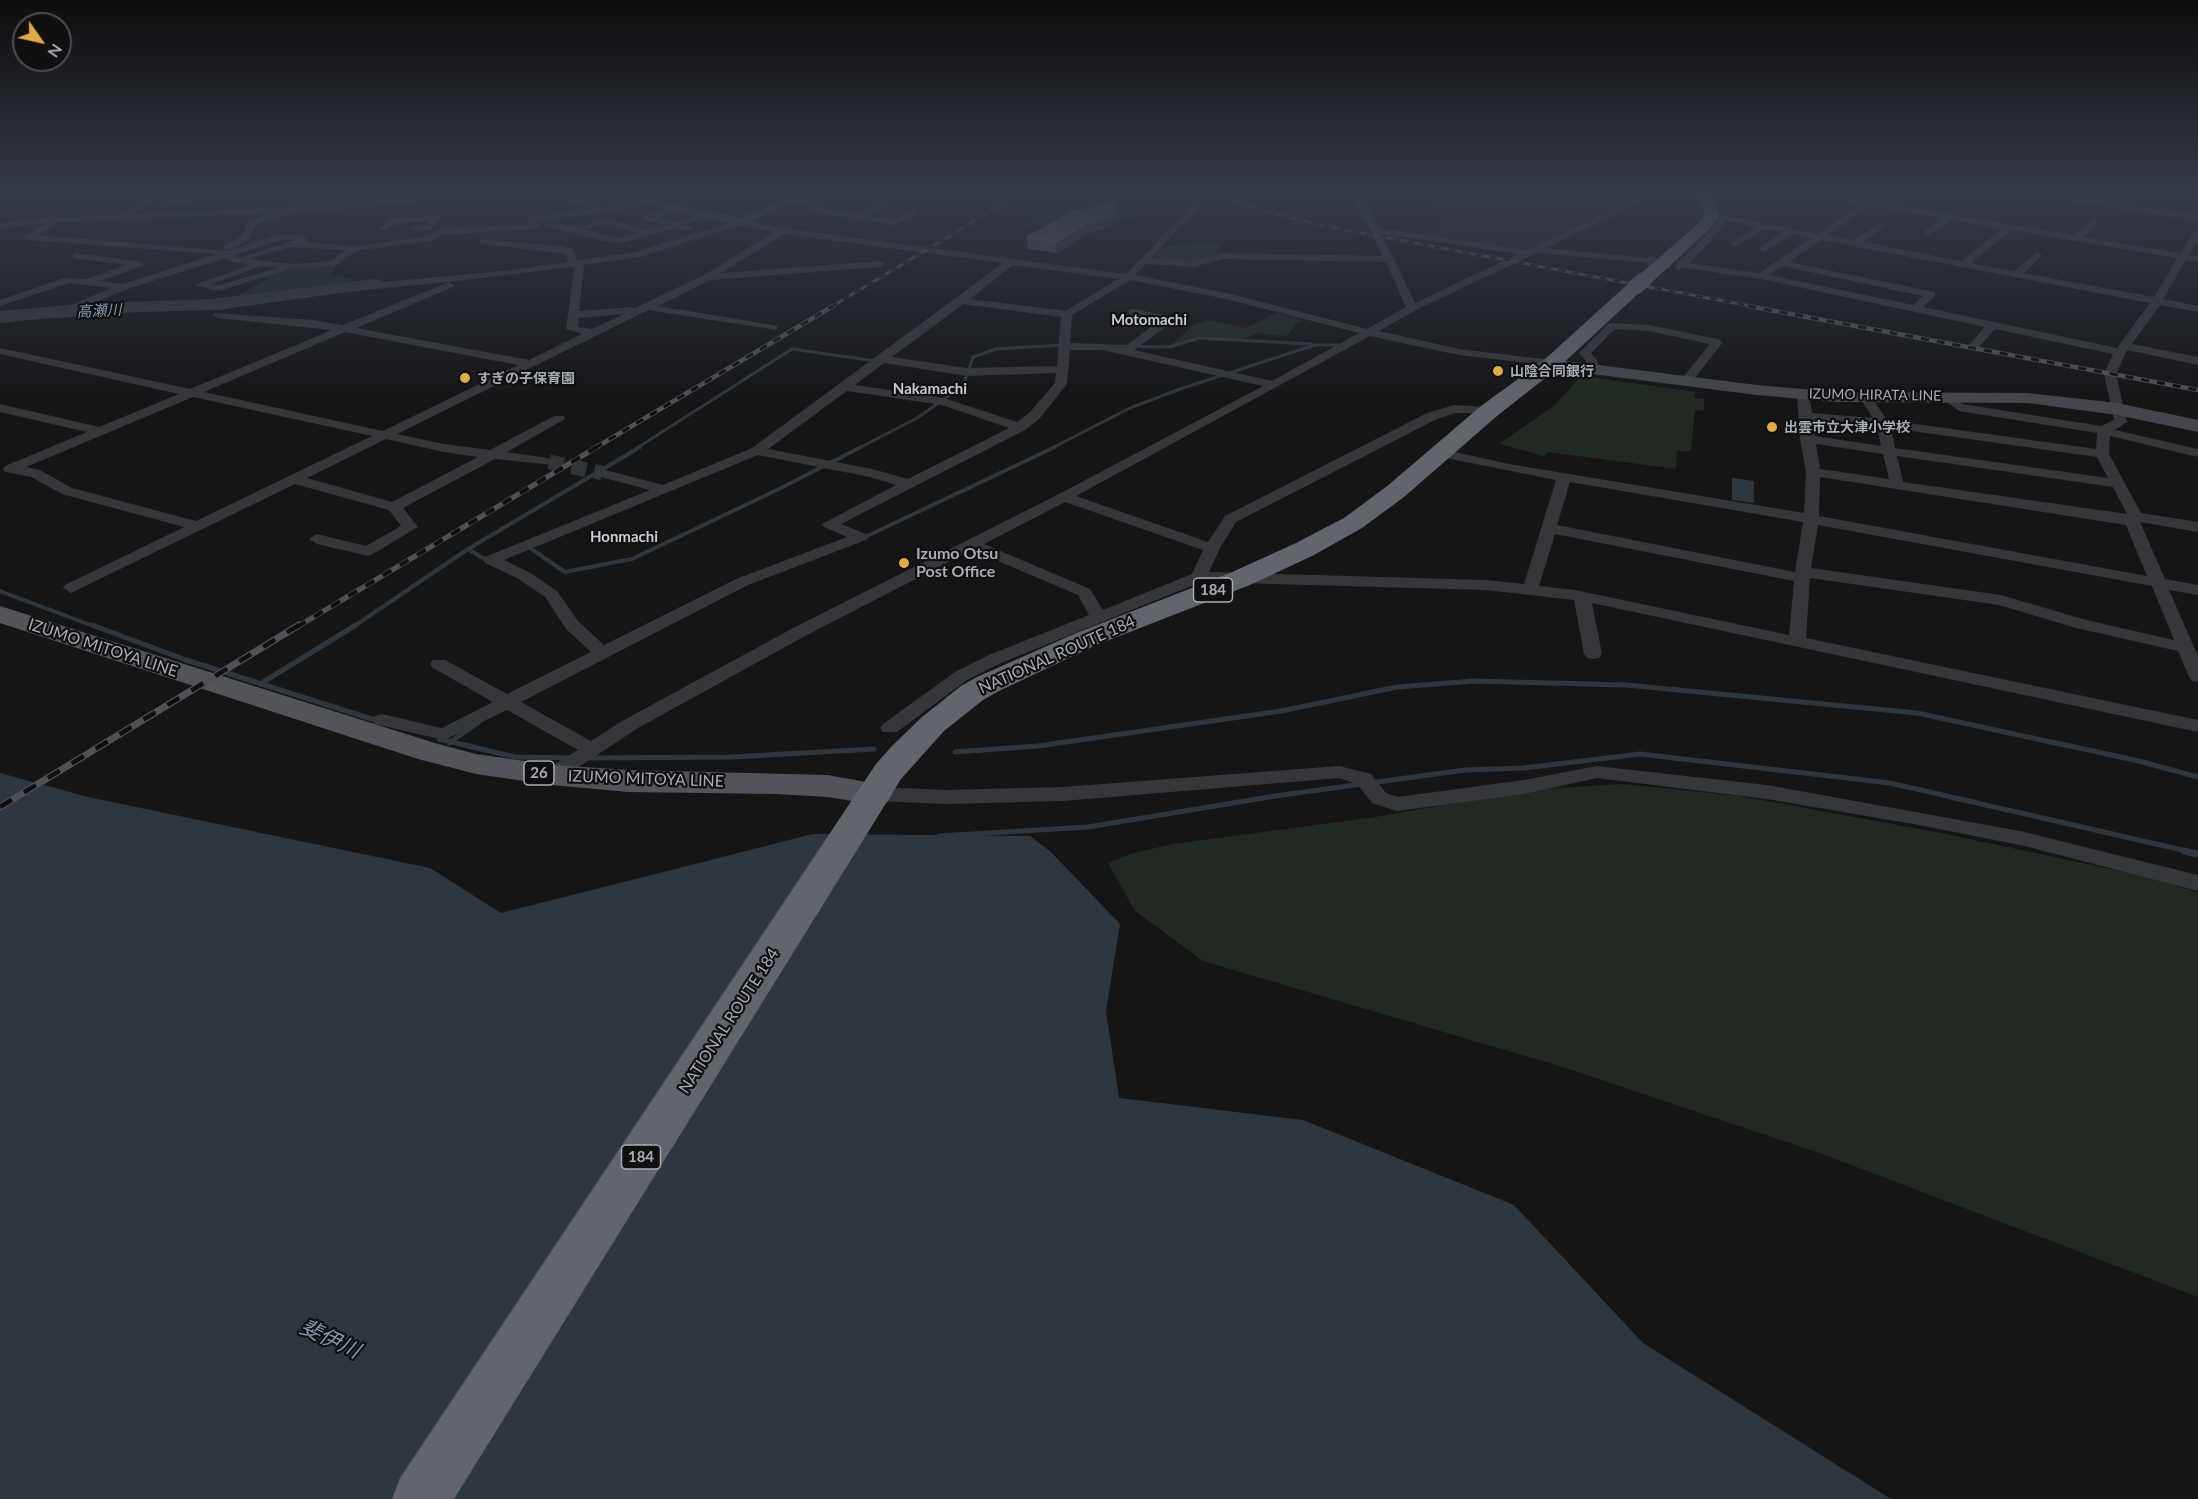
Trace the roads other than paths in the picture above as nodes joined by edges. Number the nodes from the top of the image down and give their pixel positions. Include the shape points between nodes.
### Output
1 (576, 264) edge
2 (137, 265) edge
3 (200, 265) edge
4 (258, 265) edge
5 (279, 265) edge
6 (321, 265) edge
7 (569, 265) edge
8 (727, 265) edge
9 (867, 265) edge
10 (1007, 265) edge
11 (1041, 265) edge
12 (1140, 265) edge
13 (1392, 265) edge
14 (1501, 265) edge
15 (1662, 265) edge
16 (1682, 265) tunnel mouth
17 (1776, 265) edge
18 (1794, 265) edge
19 (1968, 265) edge
20 (2027, 265) edge
21 (2177, 265) edge
22 (294, 267) junction
23 (2017, 274) junction
24 (1761, 276) junction
25 (708, 277) junction
26 (1128, 277) junction
27 (466, 279) junction
28 (87, 282) junction
29 (124, 287) junction
30 (962, 301) junction
31 (2157, 301) junction
32 (0, 303) edge
33 (206, 308) junction
34 (645, 308) junction
35 (1412, 308) junction
36 (1916, 308) junction
37 (2198, 309) edge
38 (1133, 312) dead end
39 (56, 314) junction
40 (1067, 314) junction
41 (575, 315) junction
42 (31, 316) junction
43 (0, 319) edge
44 (1993, 325) junction
45 (773, 328) dead end
46 (343, 329) junction
47 (0, 330) edge
48 (1065, 332) junction
49 (1367, 332) junction
50 (594, 333) junction
51 (1063, 346) junction
52 (1974, 346) dead end
53 (1103, 347) junction
54 (2123, 349) junction
55 (0, 351) edge
56 (1124, 352) junction
57 (881, 359) junction
58 (2198, 361) edge
59 (531, 364) junction
60 (1551, 364) junction
61 (1062, 369) junction
62 (1592, 369) junction
63 (1686, 381) junction
64 (1273, 385) junction
65 (847, 387) junction
66 (191, 393) junction
67 (1803, 395) junction
68 (1945, 396) junction
69 (1866, 398) junction
70 (0, 408) edge
71 (2116, 410) junction
72 (1489, 411) junction
73 (1979, 411) junction
74 (1805, 416) junction
75 (559, 419) dead end
76 (1883, 423) junction
77 (2198, 426) edge
78 (1020, 427) junction
79 (2104, 430) junction
80 (100, 431) junction
81 (385, 435) junction
82 (1991, 438) junction
83 (1807, 439) junction
84 (757, 451) junction
85 (1442, 453) junction
86 (1891, 453) junction
87 (2198, 453) edge
88 (494, 454) junction
89 (2102, 454) junction
90 (549, 462) tunnel mouth
91 (2002, 468) junction
92 (1813, 472) junction
93 (602, 473) tunnel mouth
94 (1564, 478) junction
95 (293, 479) junction
96 (910, 484) junction
97 (2120, 484) junction
98 (1898, 485) junction
99 (663, 489) junction
100 (1064, 497) junction
101 (2014, 503) junction
102 (394, 507) junction
103 (1811, 519) junction
104 (2134, 519) junction
105 (198, 526) junction
106 (2198, 527) edge
107 (1549, 528) junction
108 (317, 539) dead end
109 (975, 543) junction
110 (1212, 548) junction
111 (1802, 575) junction
112 (1199, 577) junction
113 (1240, 579) junction
114 (2159, 583) junction
115 (71, 588) dead end
116 (1530, 590) junction
117 (2198, 590) edge
118 (1582, 597) junction
119 (0, 614) edge
120 (1099, 617) junction
121 (1797, 644) junction
122 (2186, 648) junction
123 (601, 652) junction
124 (1593, 654) dead end
125 (439, 664) dead end
126 (2198, 677) edge
127 (507, 701) junction
128 (382, 720) dead end
129 (2198, 726) edge
130 (890, 728) dead end
131 (591, 749) junction
132 (552, 775) junction
133 (868, 805) junction
134 (2198, 883) edge
135 (421, 1499) edge

1 - 41 street
2 - 28 street
3 - 29 street
4 - 22 street via 200,285 219,288
5 - 22 street
6 - 22 street
7 - 27 street
8 - 25 street
9 - 25 street
10 - 30 street
11 - 26 street
12 - 26 street
13 - 35 street
14 - 35 street
15 - 60 highway, NATIONAL ROUTE 184 / 184
16 - 24 street
17 - 24 street
18 - 36 street via 1931,294
19 - 23 street
20 - 23 street
21 - 31 street
23 - 31 street
24 - 36 street
25 - 34 street
26 - 40 street
26 - 49 street via 1227,296
27 - 33 street via 353,288
27 - 46 street
28 - 29 street
28 - 32 street via 68,280
29 - 39 street
30 - 40 street
30 - 57 street
31 - 37 street
31 - 54 street
33 - 39 street
33 - 46 street via 205,313
34 - 41 street
34 - 45 street
34 - 50 street
35 - 49 street
36 - 44 street
38 - 56 street via 1173,320
39 - 42 street
40 - 48 street
41 - 50 street via 572,329
42 - 43 street
42 - 47 street
44 - 52 street
44 - 54 street
46 - 59 street
46 - 66 street
48 - 51 street
48 - 53 street via 1107,338
49 - 60 street via 1459,352
49 - 64 street
50 - 59 street
51 - 53 street
51 - 61 street
53 - 56 street
54 - 58 street
54 - 71 street via 2110,374
55 - 66 street
56 - 64 street
57 - 61 street via 967,372
57 - 65 street
59 - 81 street
60 - 62 main road, IZUMO HIRATA LINE
60 - 72 highway, NATIONAL ROUTE 184 / 184
61 - 78 street via 1061,384
62 - 63 main road, IZUMO HIRATA LINE
62 - 63 street via 1585,353 1612,326 1649,328 1717,342
63 - 67 main road, IZUMO HIRATA LINE
64 - 100 street
65 - 78 street via 944,402
65 - 84 street
66 - 80 street
66 - 81 street
67 - 69 main road, IZUMO HIRATA LINE
67 - 74 street
68 - 69 main road, IZUMO HIRATA LINE
68 - 71 main road, IZUMO HIRATA LINE via 2028,398
68 - 73 street via 1959,407
69 - 76 street
70 - 80 street
71 - 77 main road, IZUMO HIRATA LINE
71 - 79 street via 2121,422
72 - 85 highway, NATIONAL ROUTE 184 / 184
72 - 110 street via 1454,410 1432,416 1230,519
73 - 79 street
73 - 82 street
74 - 76 street
74 - 83 street
75 - 88 street
76 - 82 street
76 - 86 street
78 - 96 street
79 - 87 street
79 - 89 street
80 - 105 street via 10,469 35,473 67,491
81 - 88 street
81 - 95 street
82 - 89 street
82 - 91 street
83 - 86 street
83 - 92 street
84 - 96 street
84 - 99 street
85 - 94 street
85 - 113 highway, NATIONAL ROUTE 184 / 184 via 1353,523
86 - 91 street
86 - 98 street
88 - 90 street
88 - 102 street
89 - 97 street
91 - 97 street
91 - 101 street
92 - 98 street
92 - 103 street
93 - 99 street
94 - 103 street
94 - 107 street
95 - 102 street
95 - 105 street
96 - 123 street via 829,524 861,537 742,582
97 - 104 street
98 - 101 street
99 - 123 street via 491,560 551,594 572,625
100 - 109 street
100 - 110 street
101 - 104 street
102 - 108 street via 410,527 368,551
103 - 111 street
103 - 114 street
104 - 106 street
104 - 114 street
105 - 115 street
107 - 111 street
107 - 116 street
109 - 120 street via 1084,592
109 - 131 street via 694,688
110 - 112 street
111 - 121 street
111 - 122 street via 2001,600
112 - 113 street
112 - 120 street
113 - 116 street via 1486,585
113 - 133 highway, NATIONAL ROUTE 184 / 184 via 1084,640 972,693 903,754
114 - 117 street
114 - 122 street
116 - 118 street
118 - 121 street
118 - 124 street
119 - 132 main road, IZUMO MITOYA LINE / 26 via 429,752 476,764
120 - 130 street via 961,676
121 - 129 street
122 - 126 street
123 - 127 street
125 - 127 street
127 - 128 street via 444,734
127 - 131 street
131 - 132 street
132 - 133 main road, IZUMO MITOYA LINE / 26 via 628,781 807,784
133 - 134 street via 1339,772 1367,784 1379,798 1397,804 1524,787 1597,772 1767,792 1919,818 2025,839
133 - 135 highway, NATIONAL ROUTE 184 / 184

